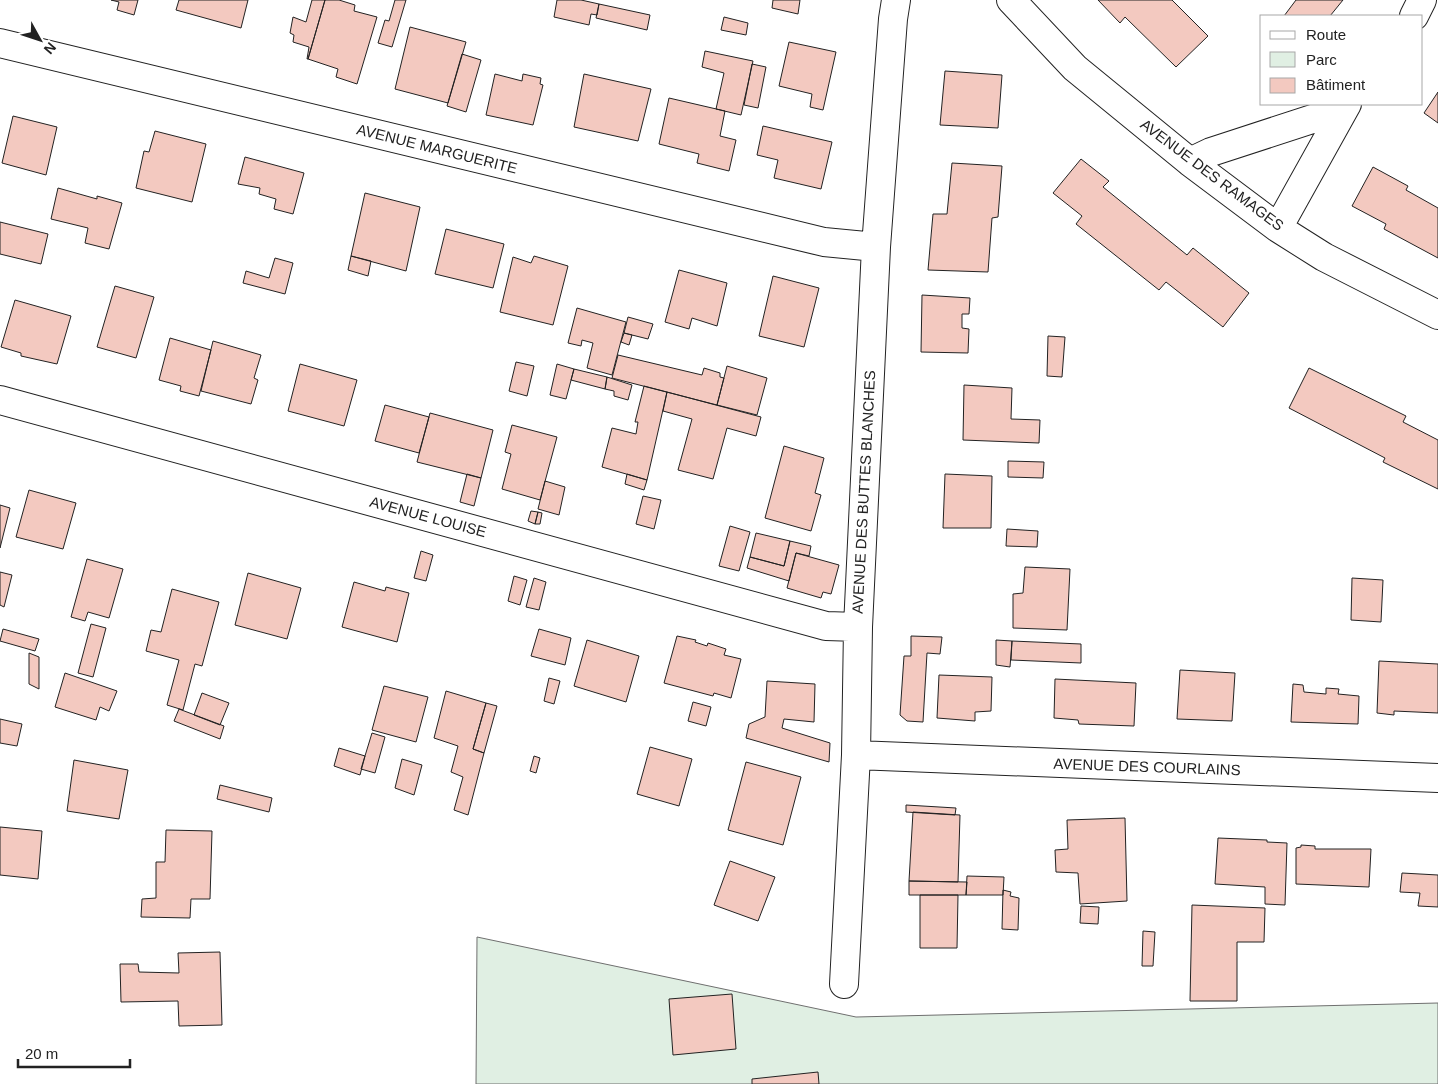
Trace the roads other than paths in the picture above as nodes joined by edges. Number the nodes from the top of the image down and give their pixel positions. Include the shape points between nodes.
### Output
1 (896, 0) edge
2 (1012, 0) edge
3 (1422, 0) edge
4 (1414, 15) edge
5 (0, 43) edge
6 (1345, 106) edge
7 (1190, 162) junction
8 (1278, 228) junction
9 (876, 247) junction
10 (1438, 315) edge
11 (0, 400) edge
12 (858, 627) junction
13 (856, 755) junction
14 (1438, 778) edge
15 (844, 984) dead end

1 - 9 street, AVENUE DES BUTTES BLANCHES
2 - 7 street, AVENUE DES RAMAGES via 1076,68
3 - 4 street
5 - 9 street, AVENUE MARGUERITE via 824,242
6 - 7 street
6 - 8 street
7 - 8 street, AVENUE DES RAMAGES
8 - 10 street, AVENUE DES RAMAGES via 1324,256
9 - 12 street, AVENUE DES BUTTES BLANCHES
11 - 12 street, AVENUE LOUISE via 826,626
12 - 13 street, AVENUE DES BUTTES BLANCHES
13 - 14 street, AVENUE DES COURLAINS
13 - 15 street, AVENUE DES BUTTES BLANCHES

